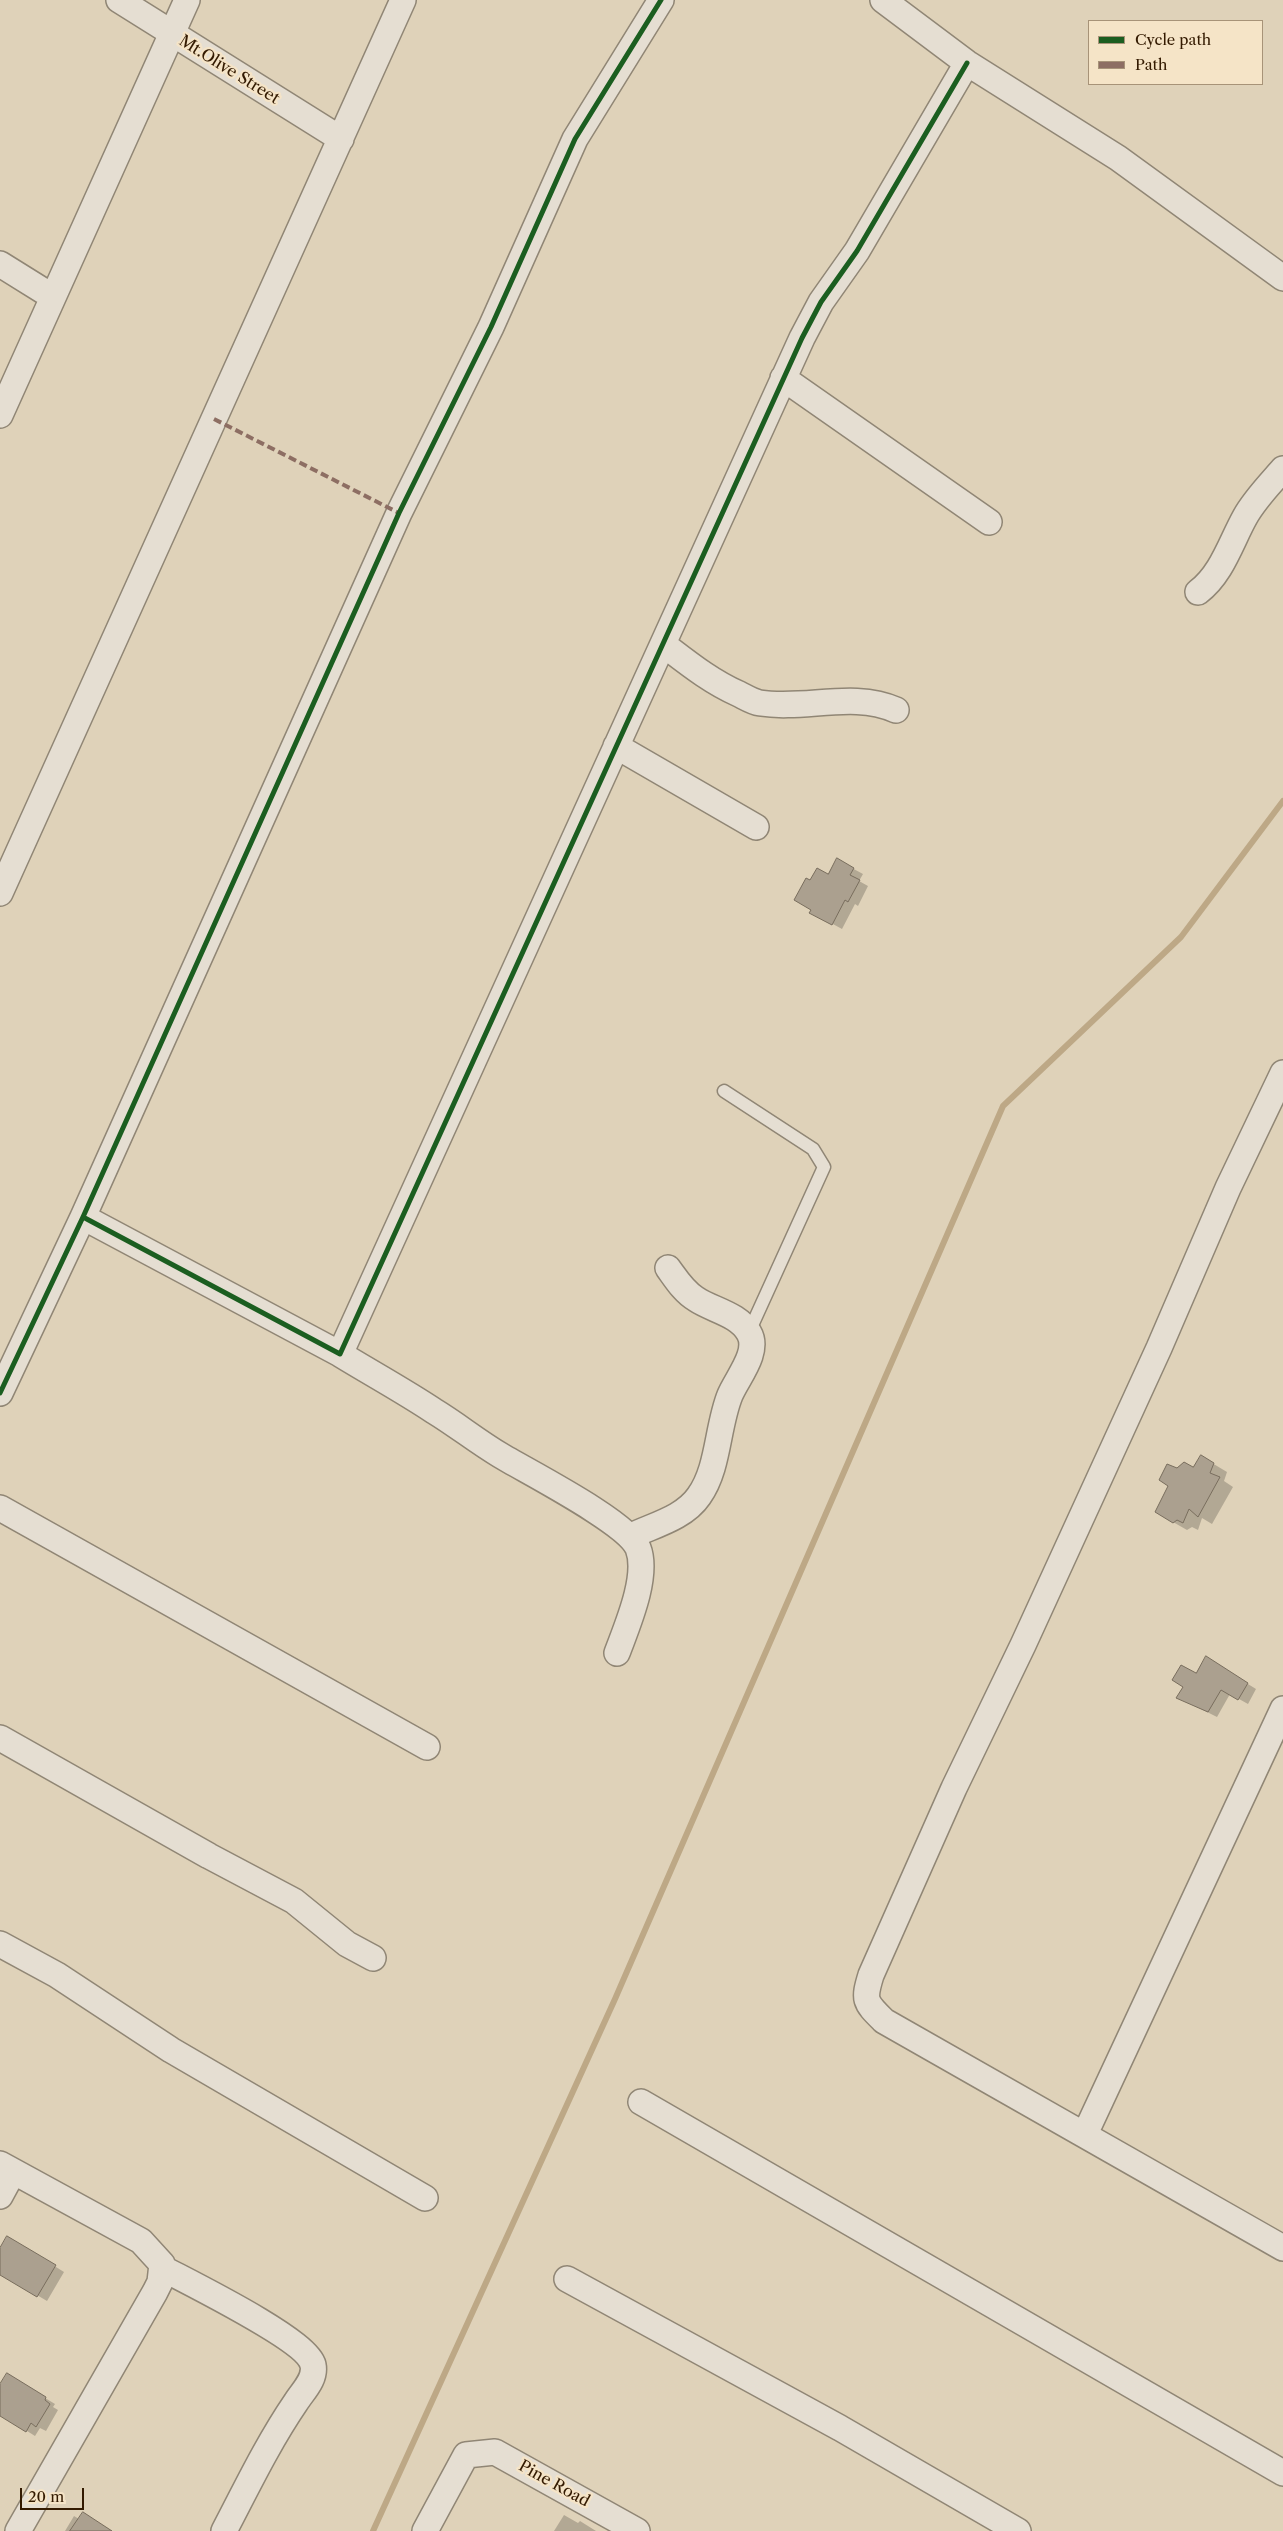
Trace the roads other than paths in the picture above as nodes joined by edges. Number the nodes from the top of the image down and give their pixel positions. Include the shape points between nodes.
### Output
1 (119, 0) edge
2 (187, 0) edge
3 (404, 0) edge
4 (662, 0) edge
5 (883, 0) edge
6 (172, 35) junction
7 (967, 63) junction
8 (341, 139) junction
9 (0, 264) edge
10 (1283, 278) edge
11 (53, 297) junction
12 (783, 378) junction
13 (0, 415) edge
14 (1283, 468) edge
15 (989, 522) dead end
16 (1198, 592) dead end
17 (663, 644) junction
18 (896, 710) dead end
19 (616, 746) junction
20 (756, 827) dead end
21 (0, 893) edge
22 (1283, 1073) edge
23 (724, 1091) dead end
24 (83, 1216) junction
25 (668, 1268) dead end
26 (749, 1332) junction
27 (340, 1354) junction
28 (0, 1393) edge
29 (0, 1508) edge
30 (631, 1536) junction
31 (617, 1654) dead end
32 (1283, 1709) edge
33 (0, 1738) edge
34 (426, 1747) dead end
35 (0, 1944) edge
36 (373, 1958) dead end
37 (641, 2102) dead end
38 (1085, 2134) junction
39 (7, 2168) edge
40 (0, 2196) edge
41 (425, 2198) dead end
42 (1283, 2248) edge
43 (162, 2268) junction
44 (567, 2279) dead end
45 (1283, 2473) edge
46 (18, 2531) edge
47 (224, 2531) edge
48 (425, 2531) edge
49 (637, 2531) edge
50 (1018, 2531) edge

1 - 6 street, Mt.Olive Street
2 - 6 street
3 - 8 street
4 - 24 street via 575,139 491,327 399,513
5 - 7 street
6 - 8 street, Mt.Olive Street
6 - 11 street
7 - 10 street via 1118,158
7 - 12 street via 857,251 821,302
8 - 21 street
9 - 11 street
11 - 13 street
12 - 15 street
12 - 17 street
14 - 16 street via 1259,496 1217,571
17 - 18 street via 714,683 758,703 862,700
17 - 19 street
19 - 20 street
19 - 27 street
22 - 38 street via 1023,1645 954,1788 864,1995 868,2006 884,2021
23 - 26 lane via 813,1149 824,1167
24 - 27 street
24 - 28 street
25 - 26 street via 694,1298 740,1322
26 - 30 street via 753,1341 751,1352 725,1408 711,1470 702,1491 685,1510
27 - 30 street
29 - 34 street
30 - 31 street via 638,1548 641,1565 631,1616
32 - 38 street
33 - 36 street via 294,1901 347,1944
35 - 41 street via 171,2050
37 - 45 street
38 - 42 street
39 - 40 street
39 - 43 street via 141,2241 160,2259
43 - 46 street via 155,2292
43 - 47 street via 253,2317 305,2352 313,2367 311,2380 279,2426
44 - 50 street via 840,2428
48 - 49 street, Pine Road via 466,2455 495,2452

